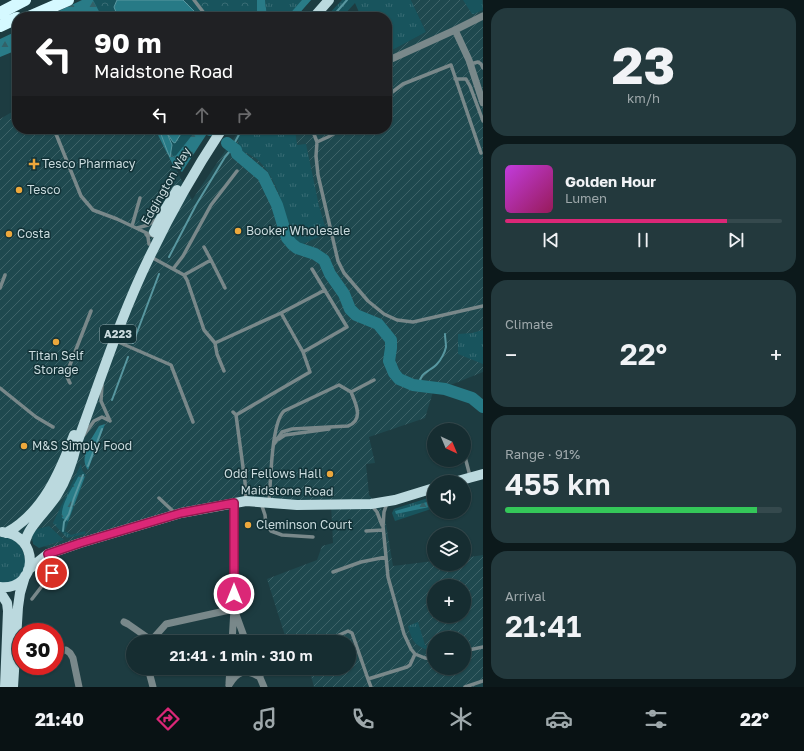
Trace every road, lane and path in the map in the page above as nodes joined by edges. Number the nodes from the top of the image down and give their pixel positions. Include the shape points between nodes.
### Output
1 (25, 0) edge
2 (51, 0) edge
3 (68, 0) edge
4 (194, 0) edge
5 (320, 0) edge
6 (329, 0) edge
7 (333, 0) edge
8 (28, 12) edge
9 (40, 12) edge
10 (203, 12) edge
11 (310, 12) edge
12 (319, 12) edge
13 (320, 12) edge
14 (0, 13) edge
15 (483, 16) edge
16 (12, 20) edge
17 (12, 23) edge
18 (0, 27) edge
19 (455, 30) junction
20 (392, 59) edge
21 (470, 64) junction
22 (483, 68) edge
23 (455, 79) junction
24 (392, 92) edge
25 (483, 103) edge
26 (483, 121) edge
27 (56, 134) edge
28 (212, 134) edge
29 (219, 134) edge
30 (314, 134) edge
31 (333, 134) edge
32 (317, 142) junction
33 (481, 153) dead end
34 (237, 171) dead end
35 (191, 177) junction
36 (140, 198) dead end
37 (166, 208) junction
38 (132, 226) junction
39 (137, 228) junction
40 (149, 238) junction
41 (204, 247) dead end
42 (147, 255) junction
43 (211, 260) junction
44 (173, 269) junction
45 (312, 269) dead end
46 (5, 275) dead end
47 (184, 275) junction
48 (0, 288) edge
49 (225, 288) dead end
50 (325, 290) junction
51 (483, 306) edge
52 (91, 311) dead end
53 (281, 313) junction
54 (112, 340) junction
55 (215, 343) junction
56 (302, 352) junction
57 (224, 372) dead end
58 (102, 374) junction
59 (374, 380) dead end
60 (70, 383) dead end
61 (0, 388) edge
62 (351, 392) junction
63 (232, 412) dead end
64 (236, 415) junction
65 (192, 422) dead end
66 (53, 427) dead end
67 (275, 442) junction
68 (73, 449) junction
69 (483, 474) edge
70 (471, 477) edge
71 (427, 490) edge
72 (159, 498) dead end
73 (246, 501) junction
74 (387, 502) junction
75 (234, 503) junction
76 (264, 503) junction
77 (166, 504) junction
78 (371, 504) junction
79 (172, 516) junction
80 (383, 528) junction
81 (366, 531) dead end
82 (3, 533) edge
83 (313, 537) dead end
84 (25, 544) junction
85 (48, 554) junction
86 (386, 557) junction
87 (333, 572) dead end
88 (27, 573) junction
89 (0, 587) edge
90 (0, 592) edge
91 (32, 599) dead end
92 (234, 609) junction
93 (124, 622) dead end
94 (142, 635) edge
95 (156, 635) edge
96 (232, 635) edge
97 (243, 635) edge
98 (338, 635) edge
99 (353, 635) edge
100 (356, 644) edge
101 (483, 647) edge
102 (64, 650) edge
103 (471, 650) edge
104 (415, 654) junction
105 (427, 658) edge
106 (150, 675) edge
107 (230, 675) edge
108 (260, 677) joint
109 (368, 678) junction
110 (483, 681) edge
111 (229, 686) edge
112 (5, 687) edge
113 (13, 687) edge
114 (78, 687) edge
115 (153, 687) edge
116 (264, 687) edge
117 (371, 687) edge
118 (465, 687) edge

1 - 14 highway
2 - 8 highway
3 - 9 highway
4 - 10 lane
5 - 11 main road
6 - 12 main road
7 - 13 street
15 - 19 street
16 - 18 highway
17 - 18 highway
19 - 20 street
19 - 21 street
21 - 22 lane via 478,62
21 - 25 street
23 - 24 lane via 451,65 403,84
23 - 26 lane via 466,80
23 - 33 lane
27 - 38 lane via 81,196 93,210
28 - 37 main road, Edgington Way / A223
29 - 35 main road, Edgington Way / A223
30 - 32 lane
31 - 32 lane
32 - 51 lane via 318,175 338,261 344,273 368,301 384,314 398,320 413,322
34 - 44 lane via 212,205
35 - 40 main road, Edgington Way / A223 via 188,177 155,236
35 - 42 main road, Edgington Way / A223
36 - 38 lane
37 - 39 lane via 148,225
37 - 40 main road, Edgington Way / A223
38 - 39 lane
39 - 40 lane
40 - 42 main road, Edgington Way / A223
41 - 43 lane
42 - 44 lane
42 - 54 main road, Edgington Way / A223 via 134,292
42 - 54 main road, Edgington Way / A223 via 141,268 136,271
43 - 47 lane
43 - 49 lane
44 - 47 lane
45 - 50 lane
46 - 48 lane
47 - 55 lane via 204,330
50 - 53 lane
50 - 56 lane via 347,327
52 - 60 lane via 66,376
53 - 55 lane
53 - 56 lane
54 - 58 main road, Edgington Way / A223
54 - 65 lane via 171,365
54 - 68 main road, Edgington Way / A223 via 103,356
55 - 57 lane
56 - 64 lane via 310,372
58 - 68 main road, Edgington Way / A223
58 - 68 lane via 101,401 110,421 102,417 94,421
59 - 62 lane
61 - 66 lane via 36,417
62 - 67 lane via 339,385 284,411 280,414
62 - 67 lane via 358,413 353,424 292,429 282,432
63 - 64 lane
64 - 73 lane
67 - 76 lane
68 - 82 main road, Edgington Way / A223 via 48,492 16,528
68 - 84 main road, Edgington Way / A223 via 66,478 57,495 30,530
69 - 70 main road
71 - 74 main road, Maidstone Road
72 - 77 lane
73 - 75 main road, Maidstone Road
73 - 76 main road, Maidstone Road
74 - 78 main road, Maidstone Road
74 - 80 lane
75 - 79 main road, Maidstone Road
75 - 92 street
76 - 78 main road, Maidstone Road
76 - 83 lane via 266,524 272,531
77 - 79 lane
77 - 79 lane
78 - 80 lane
79 - 85 main road, Maidstone Road
80 - 81 lane
80 - 86 lane
82 - 84 main road via 18,538
84 - 85 main road via 36,551
84 - 88 main road via 30,560
85 - 88 main road, Maidstone Road
85 - 91 lane via 53,567 52,573
86 - 87 lane
86 - 104 lane via 388,577 404,634
88 - 89 main road, Maidstone Road via 12,586
88 - 113 main road via 18,607
90 - 112 main road via 7,603 8,612
92 - 95 street via 166,624
92 - 96 street
92 - 97 street
93 - 94 street
98 - 99 lane via 348,631
100 - 109 lane
101 - 103 lane
102 - 114 street via 73,658
104 - 105 lane
104 - 109 lane via 407,667
106 - 115 street
107 - 111 street
108 - 111 street via 250,672 242,672 232,679
108 - 116 street
109 - 117 lane
110 - 118 lane

